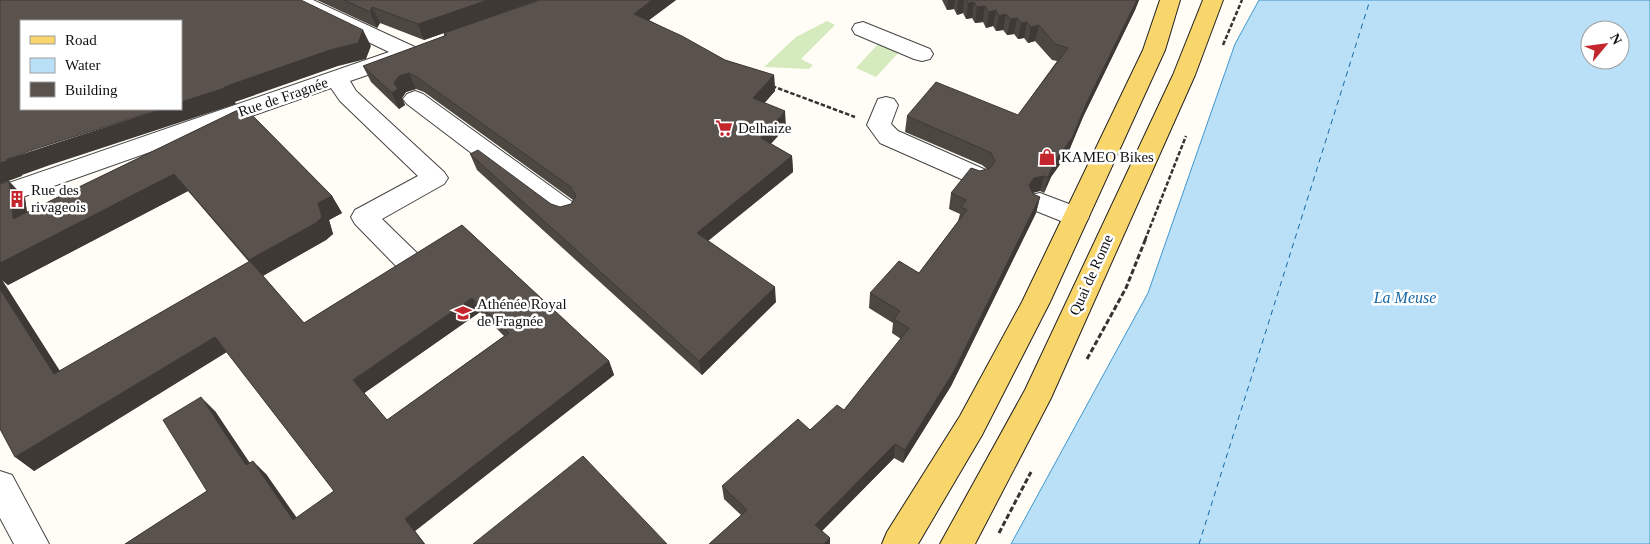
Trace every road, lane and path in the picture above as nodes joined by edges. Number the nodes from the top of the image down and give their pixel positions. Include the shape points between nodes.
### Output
1 (296, 0) edge
2 (1170, 0) edge
3 (1179, 0) edge
4 (1213, 0) edge
5 (862, 29) dead end
6 (1160, 34) junction
7 (922, 54) dead end
8 (337, 79) junction
9 (770, 85) edge
10 (415, 100) dead end
11 (882, 115) joint
12 (978, 176) edge
13 (0, 196) edge
14 (1040, 202) edge
15 (566, 211) edge
16 (1076, 217) junction
17 (407, 260) edge
18 (0, 486) edge
19 (32, 544) edge
20 (899, 544) edge
21 (958, 544) edge

1 - 8 street, Rue de Fragnée via 418,50 381,70
2 - 6 main road
3 - 6 main road
4 - 21 main road, Quai de Rome via 1184,75 1036,398
5 - 7 street
6 - 16 main road
8 - 13 street, Rue de Fragnée
8 - 17 street via 348,96 435,178 364,217
9 - 11 path
10 - 15 street
11 - 12 street via 889,137
14 - 16 street
16 - 20 main road via 996,381
18 - 19 street

